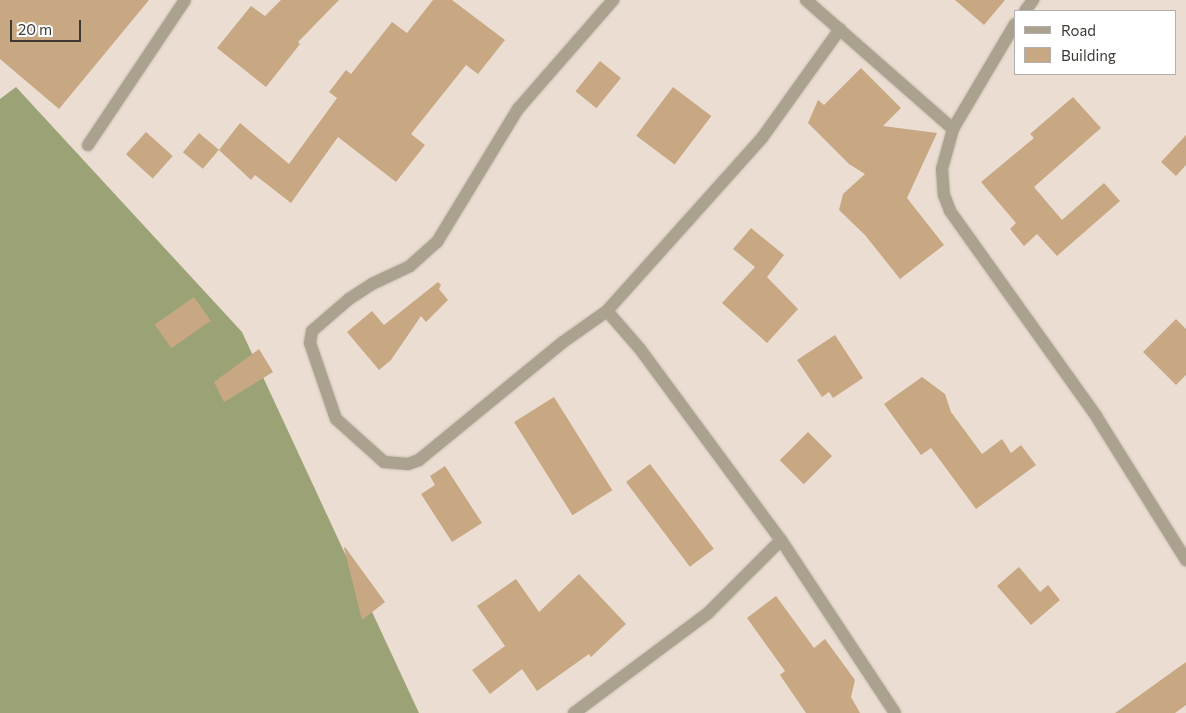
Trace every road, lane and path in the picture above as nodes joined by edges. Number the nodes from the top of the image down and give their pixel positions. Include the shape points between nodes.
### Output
1 (185, 0) edge
2 (613, 0) edge
3 (806, 0) edge
4 (1014, 26) edge
5 (840, 29) junction
6 (953, 129) junction
7 (88, 145) dead end
8 (607, 311) junction
9 (781, 540) junction
10 (1186, 560) edge
11 (574, 713) edge
12 (895, 713) edge

1 - 7 street
2 - 8 street via 518,109 437,242 410,266 350,298 312,331 310,343 336,419 384,462 408,464 419,460 563,342
3 - 5 street
4 - 6 street
5 - 6 street
5 - 8 street via 762,138
6 - 10 street via 942,169 944,195 950,211 1096,416
8 - 9 street via 640,350
9 - 11 street via 708,613
9 - 12 street

